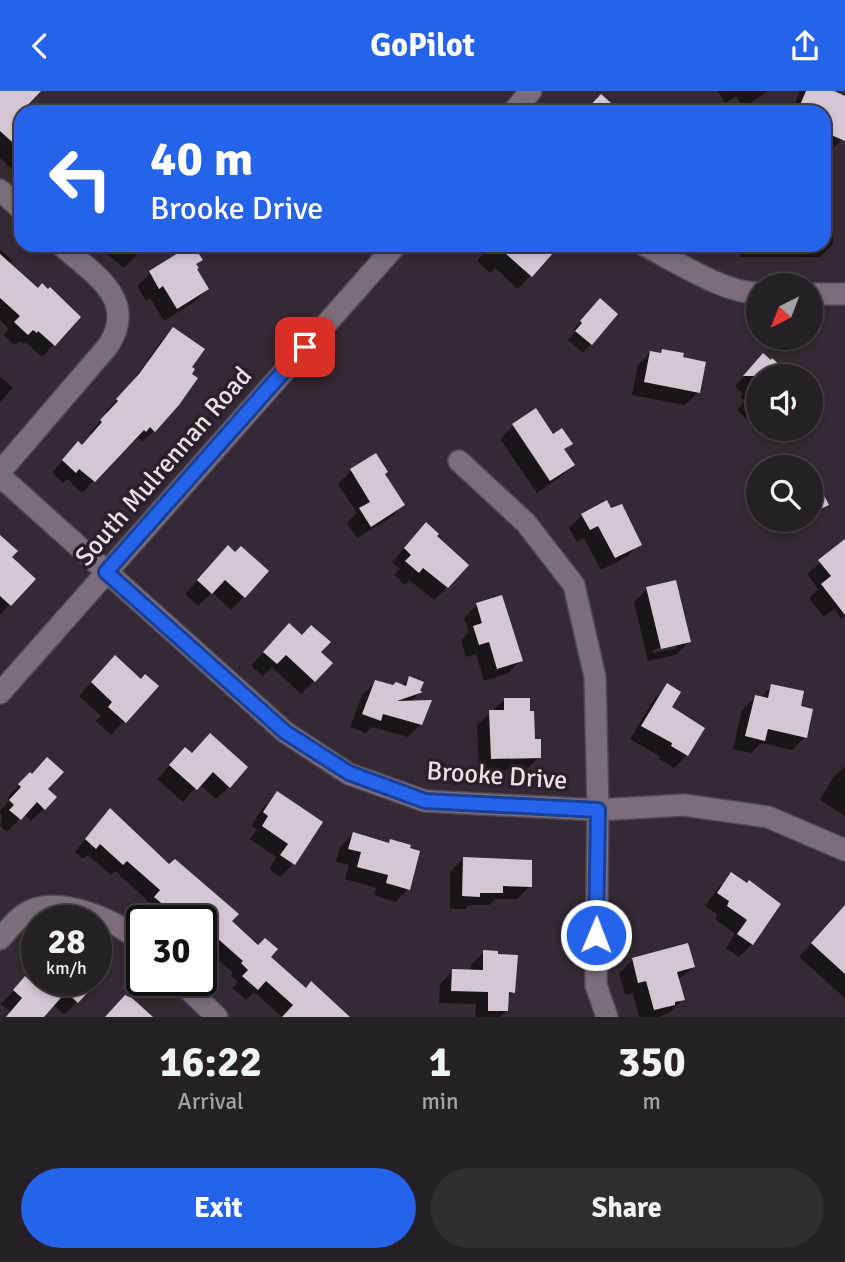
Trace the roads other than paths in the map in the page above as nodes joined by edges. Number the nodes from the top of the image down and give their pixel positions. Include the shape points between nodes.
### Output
1 (531, 91) edge
2 (519, 105) edge
3 (0, 190) edge
4 (14, 203) edge
5 (68, 252) edge
6 (390, 252) edge
7 (657, 252) edge
8 (746, 293) edge
9 (823, 294) edge
10 (845, 294) edge
11 (459, 461) dead end
12 (0, 474) edge
13 (106, 572) junction
14 (0, 693) edge
15 (598, 810) junction
16 (845, 850) edge
17 (126, 932) edge
18 (0, 939) edge
19 (195, 996) edge
20 (217, 1017) edge
21 (607, 1017) edge

1 - 2 street
3 - 4 street
5 - 12 street via 113,294 119,313 116,335
6 - 13 street, South Mulrennan Road
7 - 8 street
9 - 10 street
11 - 15 street via 526,523 574,585 595,677
12 - 13 street, Brooke Drive
13 - 14 street, South Mulrennan Road
13 - 15 street, Brooke Drive via 285,732 349,773 425,801
15 - 16 street, Brooke Drive via 684,805 768,817
15 - 21 street via 596,985
17 - 18 street via 76,908 43,907 17,919
19 - 20 street

